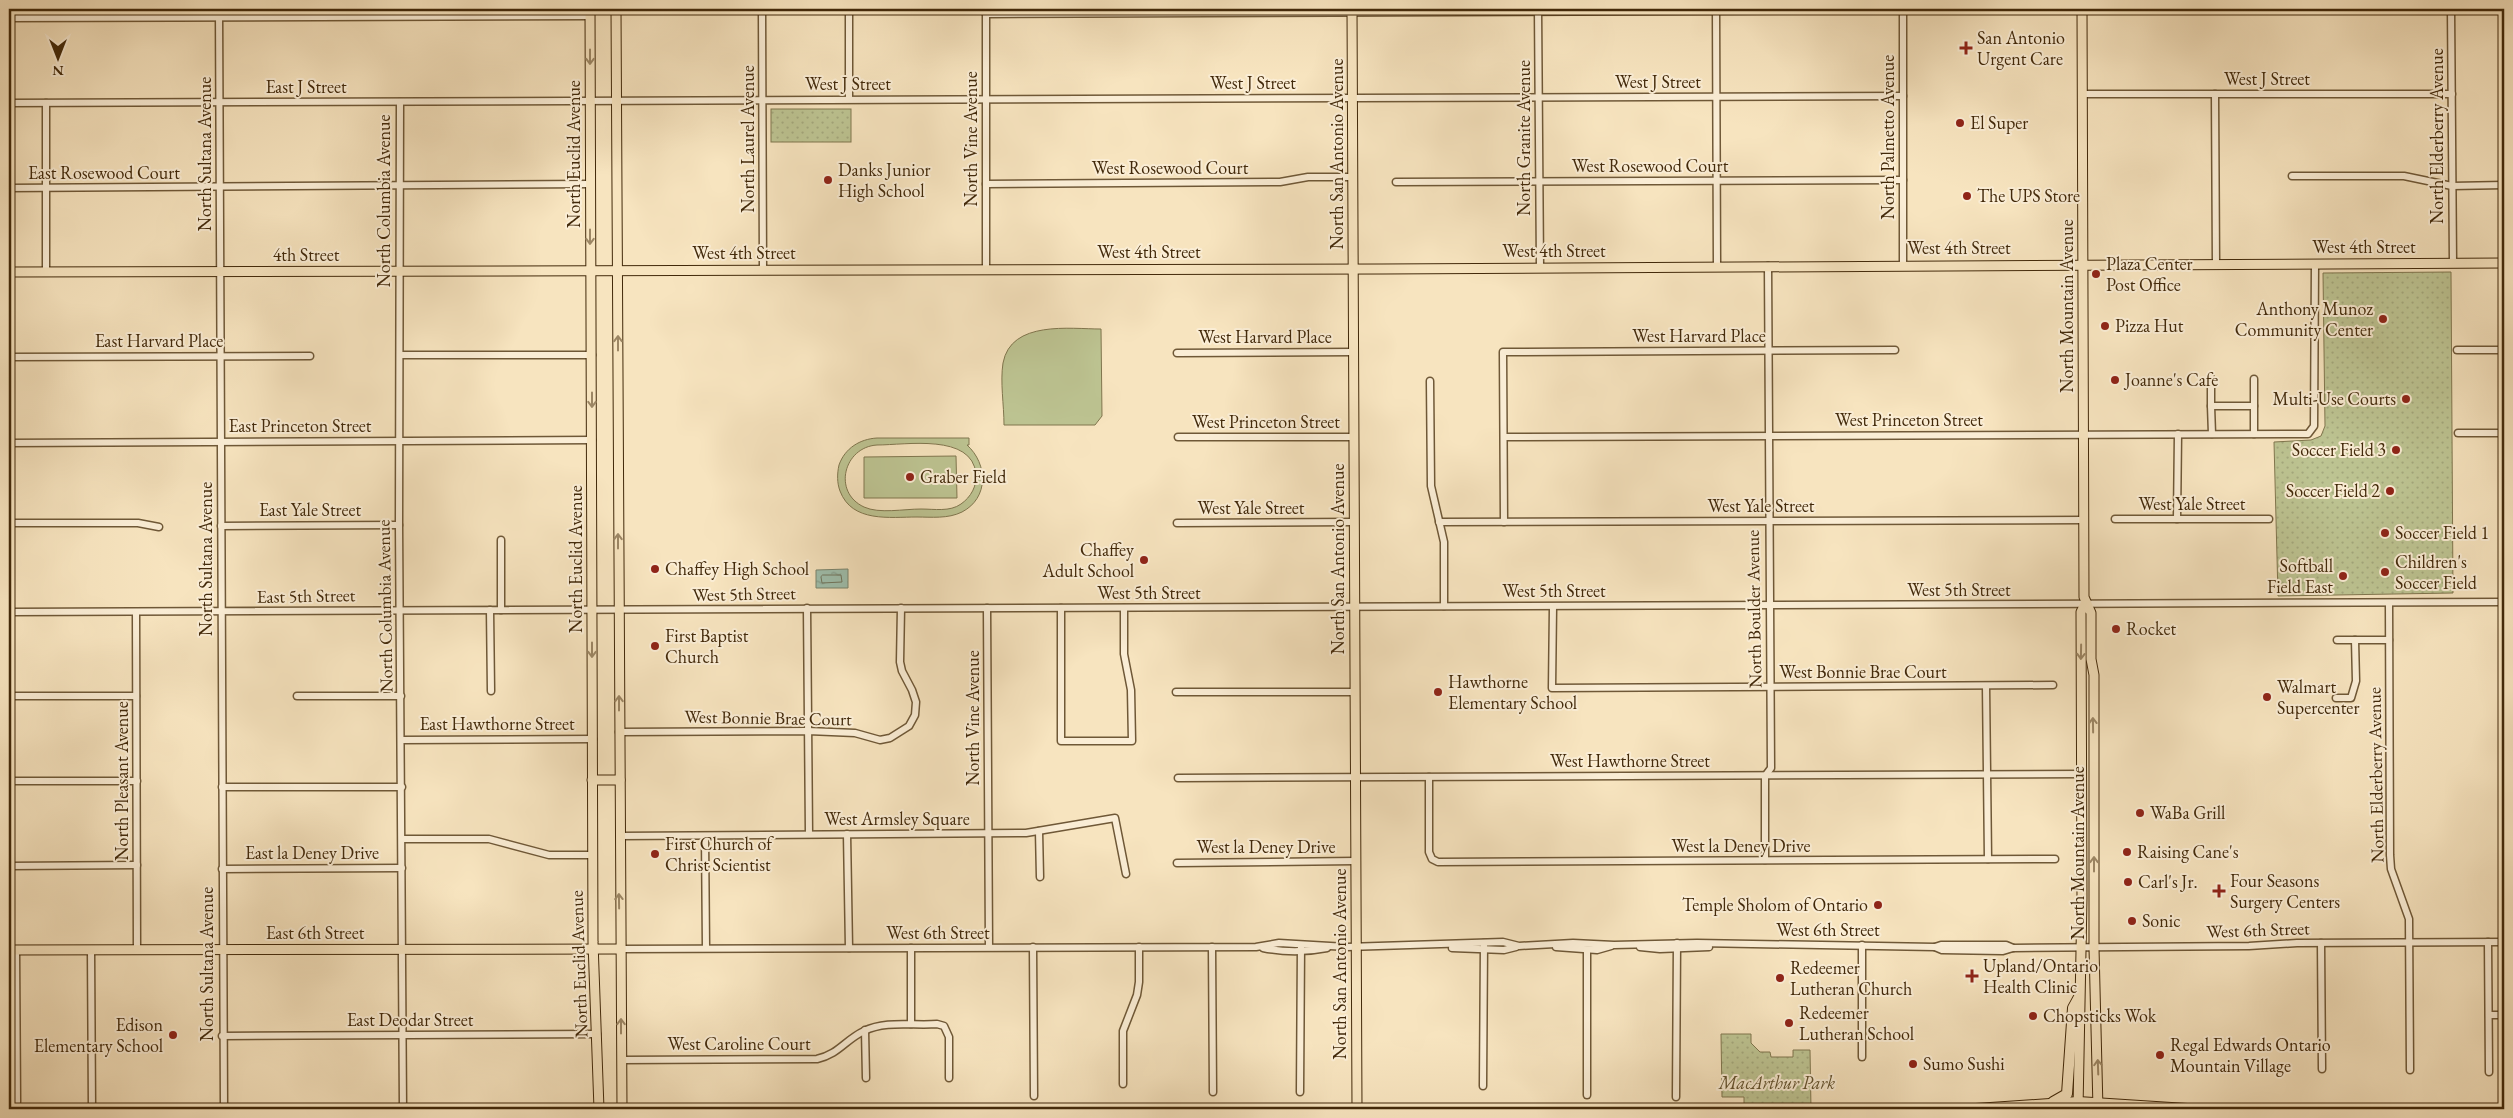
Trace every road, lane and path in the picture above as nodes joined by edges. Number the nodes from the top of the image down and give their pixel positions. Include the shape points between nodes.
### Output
1 (616, 9) edge
2 (762, 9) edge
3 (848, 9) edge
4 (2082, 9) edge
5 (2451, 9) edge
6 (1538, 10) edge
7 (1716, 10) edge
8 (1903, 10) edge
9 (2269, 10) edge
10 (1352, 11) edge
11 (219, 12) edge
12 (590, 12) edge
13 (986, 12) edge
14 (9, 18) edge
15 (2082, 94) junction
16 (2214, 94) junction
17 (2452, 94) junction
18 (1539, 96) junction
19 (1903, 96) junction
20 (1353, 97) junction
21 (1717, 97) junction
22 (849, 99) junction
23 (986, 99) junction
24 (590, 100) junction
25 (603, 100) joint
26 (616, 100) junction
27 (762, 100) junction
28 (219, 102) junction
29 (400, 102) junction
30 (9, 103) edge
31 (46, 103) junction
32 (1353, 176) junction
33 (2292, 176) dead end
34 (1903, 180) junction
35 (1540, 181) junction
36 (1396, 182) dead end
37 (1717, 182) junction
38 (590, 184) junction
39 (986, 184) junction
40 (2504, 185) edge
41 (399, 186) junction
42 (2452, 186) junction
43 (9, 188) edge
44 (46, 188) junction
45 (220, 188) junction
46 (2453, 263) junction
47 (2504, 263) edge
48 (2083, 264) junction
49 (2216, 264) junction
50 (2315, 264) junction
51 (1903, 265) junction
52 (1717, 266) junction
53 (1768, 266) junction
54 (1540, 267) junction
55 (1354, 268) junction
56 (763, 269) junction
57 (986, 269) junction
58 (591, 270) junction
59 (604, 270) joint
60 (618, 270) junction
61 (220, 271) junction
62 (399, 271) junction
63 (9, 272) edge
64 (46, 272) junction
65 (1894, 350) dead end
66 (2457, 350) dead end
67 (2504, 350) edge
68 (1768, 351) junction
69 (1354, 352) junction
70 (1177, 353) dead end
71 (220, 355) junction
72 (400, 355) junction
73 (592, 355) junction
74 (310, 356) dead end
75 (9, 357) edge
76 (2210, 378) dead end
77 (2254, 379) dead end
78 (1430, 381) dead end
79 (2211, 406) junction
80 (2254, 406) junction
81 (2458, 433) dead end
82 (2504, 433) edge
83 (2083, 434) junction
84 (2178, 434) junction
85 (2212, 434) junction
86 (2254, 434) junction
87 (1768, 435) junction
88 (1178, 437) dead end
89 (1354, 437) junction
90 (1504, 437) junction
91 (592, 440) junction
92 (400, 441) junction
93 (220, 442) junction
94 (9, 443) edge
95 (2115, 519) dead end
96 (2177, 519) junction
97 (2269, 519) dead end
98 (2084, 520) junction
99 (1768, 521) junction
100 (1354, 522) junction
101 (1439, 522) junction
102 (1504, 522) junction
103 (9, 523) edge
104 (1177, 523) dead end
105 (399, 525) junction
106 (159, 526) dead end
107 (221, 526) junction
108 (501, 540) dead end
109 (2504, 602) edge
110 (2389, 603) junction
111 (2085, 604) junction
112 (1444, 606) junction
113 (1770, 606) junction
114 (1355, 607) junction
115 (1553, 607) junction
116 (807, 608) junction
117 (901, 608) junction
118 (987, 608) junction
119 (1061, 608) junction
120 (1124, 608) junction
121 (400, 610) junction
122 (490, 610) junction
123 (501, 610) junction
124 (592, 610) junction
125 (604, 610) joint
126 (618, 610) junction
127 (9, 612) edge
128 (136, 612) junction
129 (221, 612) junction
130 (2337, 640) dead end
131 (2355, 640) junction
132 (2389, 640) junction
133 (2053, 685) dead end
134 (1986, 686) junction
135 (1770, 687) junction
136 (490, 691) dead end
137 (1176, 692) dead end
138 (1355, 692) junction
139 (9, 696) edge
140 (136, 696) junction
141 (297, 696) dead end
142 (401, 696) junction
143 (2336, 698) dead end
144 (808, 731) junction
145 (619, 732) junction
146 (593, 739) junction
147 (401, 740) junction
148 (2082, 770) junction
149 (1987, 774) junction
150 (2094, 774) junction
151 (1765, 776) junction
152 (1355, 777) junction
153 (1429, 777) junction
154 (1178, 778) dead end
155 (592, 780) junction
156 (620, 780) junction
157 (9, 781) edge
158 (136, 781) junction
159 (222, 787) junction
160 (402, 787) junction
161 (2082, 789) junction
162 (1039, 831) junction
163 (809, 834) junction
164 (847, 834) junction
165 (988, 834) junction
166 (620, 836) junction
167 (705, 836) junction
168 (402, 839) junction
169 (593, 855) junction
170 (1988, 859) junction
171 (2055, 859) dead end
172 (1765, 860) junction
173 (1356, 861) junction
174 (1177, 862) dead end
175 (137, 865) junction
176 (9, 866) edge
177 (222, 868) junction
178 (402, 868) junction
179 (1126, 874) dead end
180 (1040, 877) dead end
181 (2488, 942) junction
182 (2504, 942) edge
183 (2321, 943) junction
184 (2411, 943) junction
185 (1614, 945) junction
186 (1862, 945) junction
187 (1356, 946) junction
188 (1484, 946) junction
189 (1549, 946) junction
190 (1677, 946) junction
191 (989, 947) junction
192 (1032, 947) junction
193 (1139, 947) junction
194 (1212, 947) junction
195 (1301, 947) junction
196 (706, 948) junction
197 (849, 948) junction
198 (912, 948) junction
199 (2081, 948) junction
200 (2094, 948) junction
201 (593, 949) junction
202 (621, 949) junction
203 (12, 950) edge
204 (91, 950) junction
205 (137, 950) junction
206 (222, 950) junction
207 (402, 950) junction
208 (1587, 950) junction
209 (2079, 997) junction
210 (2488, 1015) junction
211 (2504, 1015) edge
212 (911, 1024) junction
213 (865, 1030) junction
214 (403, 1034) junction
215 (597, 1034) junction
216 (222, 1036) junction
217 (1862, 1057) dead end
218 (622, 1060) junction
219 (2322, 1069) dead end
220 (2410, 1070) dead end
221 (2489, 1072) dead end
222 (866, 1078) dead end
223 (949, 1078) dead end
224 (1123, 1084) dead end
225 (1483, 1086) dead end
226 (1213, 1092) dead end
227 (1300, 1092) dead end
228 (1034, 1096) dead end
229 (1587, 1096) dead end
230 (1676, 1097) dead end
231 (17, 1102) dead end
232 (2049, 1104) junction
233 (2078, 1106) edge
234 (2098, 1106) edge
235 (92, 1109) edge
236 (224, 1109) edge
237 (403, 1109) edge
238 (599, 1109) edge
239 (622, 1109) edge
240 (1357, 1109) edge
241 (1976, 1109) edge
242 (2187, 1109) edge

1 - 26 main road
2 - 27 street, North Laurel Avenue
3 - 22 street
4 - 9 street
4 - 15 main road, North Mountain Avenue
5 - 17 street, North Elderberry Avenue
6 - 7 street
6 - 10 street
6 - 18 street, North Granite Avenue
7 - 8 street
7 - 21 street
8 - 19 street, North Palmetto Avenue
10 - 13 street
10 - 20 main road, North San Antonio Avenue
11 - 12 street
11 - 14 street
11 - 28 street, North Sultana Avenue
12 -> 24 main road, North Euclid Avenue
13 - 23 street, North Vine Avenue
15 - 16 street, West J Street
15 - 48 main road, North Mountain Avenue
16 - 17 street, West J Street
16 - 49 street
17 - 42 street, North Elderberry Avenue
18 - 20 street, West J Street
18 - 21 street, West J Street
18 - 35 street, North Granite Avenue
19 - 21 street, West J Street
19 - 34 street, North Palmetto Avenue
20 - 23 street, West J Street
20 - 32 main road, North San Antonio Avenue
21 - 37 street
22 - 23 street, West J Street
22 - 27 street, West J Street
23 - 39 street, North Vine Avenue
24 - 25 street, East J Street
24 - 29 street, East J Street
24 - 38 main road, North Euclid Avenue
25 - 26 street, West J Street
26 - 27 street, West J Street
26 - 60 main road
27 - 56 street, North Laurel Avenue
28 - 29 street, East J Street
28 - 31 street, East J Street
28 - 45 street, North Sultana Avenue
29 - 41 street, North Columbia Avenue
30 - 31 street, East J Street
31 - 44 street
32 - 39 street, West Rosewood Court via 1308,176 1280,182
32 - 55 main road, North San Antonio Avenue
33 - 42 street via 2404,176
34 - 37 street, West Rosewood Court
34 - 51 street, North Palmetto Avenue
35 - 36 street, West Rosewood Court
35 - 37 street, West Rosewood Court
35 - 54 street, North Granite Avenue
37 - 52 street
38 - 41 street, East Rosewood Court
38 -> 58 main road, North Euclid Avenue
39 - 57 street, North Vine Avenue
40 - 42 street
41 - 45 street, East Rosewood Court
41 - 62 street, North Columbia Avenue
42 - 46 street, North Elderberry Avenue
43 - 44 street, East Rosewood Court
44 - 45 street, East Rosewood Court
44 - 64 street
45 - 61 street, North Sultana Avenue
46 - 47 main road, West 4th Street
46 - 50 main road, West 4th Street
48 - 49 main road, West 4th Street
48 - 51 main road, West 4th Street
48 - 83 main road, North Mountain Avenue
49 - 50 main road, West 4th Street
50 - 86 street, West Princeton Street via 2314,426 2308,434
51 - 53 main road, West 4th Street
52 - 53 main road, West 4th Street
52 - 54 main road, West 4th Street
53 - 68 street, North Boulder Avenue
54 - 55 main road, West 4th Street
55 - 57 main road, West 4th Street
55 - 69 main road, North San Antonio Avenue
56 - 57 main road, West 4th Street
56 - 60 main road, West 4th Street
58 - 59 main road, 4th Street
58 - 62 main road, 4th Street
58 - 73 main road, North Euclid Avenue
59 - 60 main road, West 4th Street
126 -> 60 main road
61 - 62 main road, 4th Street
61 - 64 main road, 4th Street
61 - 71 street, North Sultana Avenue
62 - 72 street, North Columbia Avenue
63 - 64 main road, 4th Street
65 - 68 street, West Harvard Place
66 - 67 street
68 - 87 street, North Boulder Avenue
68 - 90 street, West Harvard Place via 1503,352
69 - 70 street, West Harvard Place
69 - 89 main road, North San Antonio Avenue
71 - 74 street, East Harvard Place
71 - 75 street, East Harvard Place
71 - 93 street, North Sultana Avenue
72 - 73 street
72 - 92 street, North Columbia Avenue
73 -> 91 main road, North Euclid Avenue
76 - 79 street
77 - 80 street
78 - 101 street via 1431,486
79 - 80 street
79 - 85 street
80 - 86 street
81 - 82 street
83 - 84 street, West Princeton Street
83 - 87 street, West Princeton Street
83 - 98 main road, North Mountain Avenue
84 - 85 street, West Princeton Street
84 - 96 street
85 - 86 street, West Princeton Street
87 - 90 street, West Princeton Street
87 - 99 street, North Boulder Avenue
88 - 89 street, West Princeton Street
89 - 100 main road, North San Antonio Avenue
90 - 102 street
91 - 92 street, East Princeton Street
91 - 124 main road, North Euclid Avenue
92 - 93 street, East Princeton Street
92 - 105 street, North Columbia Avenue
93 - 94 street, East Princeton Street
93 - 107 street, North Sultana Avenue
95 - 96 street, West Yale Street
96 - 97 street, West Yale Street
98 - 99 street, West Yale Street
98 - 111 main road, North Mountain Avenue
99 - 102 street, West Yale Street
99 - 113 street, North Boulder Avenue
100 - 104 street, West Yale Street
100 - 114 main road, North San Antonio Avenue
101 - 102 street, West Yale Street
101 - 112 street via 1444,542
103 - 106 street via 138,523
105 - 107 street, East Yale Street
105 - 121 street, North Columbia Avenue
107 - 129 street, North Sultana Avenue
108 - 123 street
109 - 110 street, West 5th Street
110 - 111 street, West 5th Street
110 - 132 street, North Elderberry Avenue
111 - 113 street, West 5th Street
111 -> 148 main road, North Mountain Avenue via 2081,612
150 -> 111 main road, North Mountain Avenue via 2091,613
112 - 114 street, West 5th Street
112 - 115 street, West 5th Street
113 - 115 street, West 5th Street
113 - 135 street, North Boulder Avenue
114 - 120 street, West 5th Street
114 - 138 main road, North San Antonio Avenue
115 - 135 street, West Bonnie Brae Court via 1552,688
116 - 117 street, West 5th Street
116 - 126 street, West 5th Street
116 - 144 street
117 - 118 street, West 5th Street
117 - 144 street, West Bonnie Brae Court via 900,662 916,702 915,715 909,726 890,738 880,740 855,733
118 - 119 street, West 5th Street
118 - 165 street, North Vine Avenue
119 - 120 street, West 5th Street
119 - 120 street via 1061,741 1132,741 1131,690 1124,654
121 - 122 street, East 5th Street
121 - 129 street, East 5th Street
121 - 142 street, North Columbia Avenue
122 - 123 street, East 5th Street
122 - 136 street
123 - 124 street, East 5th Street
124 - 125 street, East 5th Street
124 -> 146 main road, North Euclid Avenue
125 - 126 street, West 5th Street
145 -> 126 main road
127 - 128 street, East 5th Street
128 - 129 street, East 5th Street
128 - 140 street, North Pleasant Avenue
129 - 159 street, North Sultana Avenue
130 - 131 street
131 - 132 street
131 - 143 street via 2356,681 2351,698
132 - 184 street, North Elderberry Avenue via 2390,855 2391,868 2409,919
133 - 134 street, West Bonnie Brae Court
134 - 135 street, West Bonnie Brae Court
134 - 149 street
135 - 151 street, North Boulder Avenue via 1771,768
137 - 138 street
138 - 152 main road, North San Antonio Avenue
139 - 140 street
140 - 158 street, North Pleasant Avenue
141 - 142 street
142 - 147 street, North Columbia Avenue
144 - 145 street, West Bonnie Brae Court
144 - 163 street
145 - 156 main road
146 - 147 street, East Hawthorne Street
146 - 155 main road, North Euclid Avenue
147 - 160 street, North Columbia Avenue
148 - 149 street, West Hawthorne Street
148 - 150 main road
148 - 161 main road, North Mountain Avenue
149 - 151 street, West Hawthorne Street
149 - 170 street
150 - 161 main road
200 -> 150 main road, North Mountain Avenue
151 - 153 street, West Hawthorne Street
151 - 172 street, North Boulder Avenue
152 - 153 street, West Hawthorne Street
152 - 154 street, West Hawthorne Street
152 - 173 main road, North San Antonio Avenue
153 - 172 street, West la Deney Drive via 1430,856 1438,862
155 - 156 main road
155 - 169 main road, North Euclid Avenue
156 - 166 main road
157 - 158 street
158 - 175 street, North Pleasant Avenue
159 - 160 street
159 - 177 street, North Sultana Avenue
160 - 168 street, North Columbia Avenue
161 - 199 main road, North Mountain Avenue
162 - 165 street, West Armsley Square
162 - 179 street, West Armsley Square via 1115,818
162 - 180 street
163 - 164 street, West Armsley Square
163 - 167 street, West Armsley Square
164 - 165 street, West Armsley Square
164 - 197 street
165 - 191 street, North Vine Avenue
166 - 167 street, West Armsley Square
202 -> 166 main road
167 - 196 street
168 - 169 street, East la Deney Drive via 490,839 549,855
168 - 178 street, North Columbia Avenue
169 - 201 main road, North Euclid Avenue
170 - 171 street, West la Deney Drive
170 - 172 street, West la Deney Drive
173 - 174 street, West la Deney Drive
173 - 187 main road, North San Antonio Avenue
175 - 176 street
175 - 205 street, North Pleasant Avenue
177 - 178 street, East la Deney Drive
177 - 206 street, North Sultana Avenue
178 - 207 street, North Columbia Avenue
181 - 182 street, West 6th Street
181 - 184 street, West 6th Street
181 - 210 street
183 - 184 street, West 6th Street
183 - 200 street, West 6th Street
183 - 219 street
184 - 220 street, North Elderberry Avenue
185 - 189 street, West 6th Street via 1573,943
185 - 190 street, West 6th Street
185 - 208 street, West 6th Street
186 - 190 street, West 6th Street
186 - 199 street, West 6th Street
186 - 217 street
187 - 188 street, West 6th Street
187 - 195 street, West 6th Street via 1312,944
187 - 240 main road, North San Antonio Avenue
188 - 189 street, West 6th Street via 1503,942 1519,946
188 - 225 street
189 - 208 street, West 6th Street
190 - 230 street
191 - 192 street, West 6th Street
191 - 198 street, West 6th Street
192 - 193 street, West 6th Street
192 - 228 street
193 - 194 street, West 6th Street
193 - 224 street via 1138,988 1123,1032
194 - 195 street, West 6th Street via 1256,947 1279,943
194 - 226 street
195 - 227 street
196 - 197 street, West 6th Street
196 - 202 street, West 6th Street
197 - 198 street, West 6th Street
198 - 212 street
199 - 200 street, West 6th Street
199 - 209 main road, North Mountain Avenue
234 -> 200 main road, North Mountain Avenue
201 - 202 main road, East 6th Street
201 - 207 main road, East 6th Street
201 - 215 main road, North Euclid Avenue
218 -> 202 main road
203 - 204 main road, East 6th Street
203 - 231 street
204 - 205 main road, East 6th Street
204 - 235 street
205 - 206 main road, East 6th Street
206 - 207 main road, East 6th Street
206 - 216 street, North Sultana Avenue
207 - 214 street, North Columbia Avenue
208 - 229 street
209 - 232 highway via 2073,1008 2067,1094
209 - 233 main road, North Mountain Avenue
210 - 211 street
210 - 221 street
212 - 213 street, West Caroline Court
212 - 223 street, West Caroline Court via 938,1024 947,1030
213 - 218 street, West Caroline Court via 835,1053 817,1059
213 - 222 street
214 - 215 street, East Deodar Street
214 - 216 street, East Deodar Street
214 - 237 street, North Columbia Avenue
215 - 238 main road, North Euclid Avenue
216 - 236 street, North Sultana Avenue
218 - 239 main road
232 - 233 highway
232 - 241 highway
233 - 234 highway
234 - 242 highway

